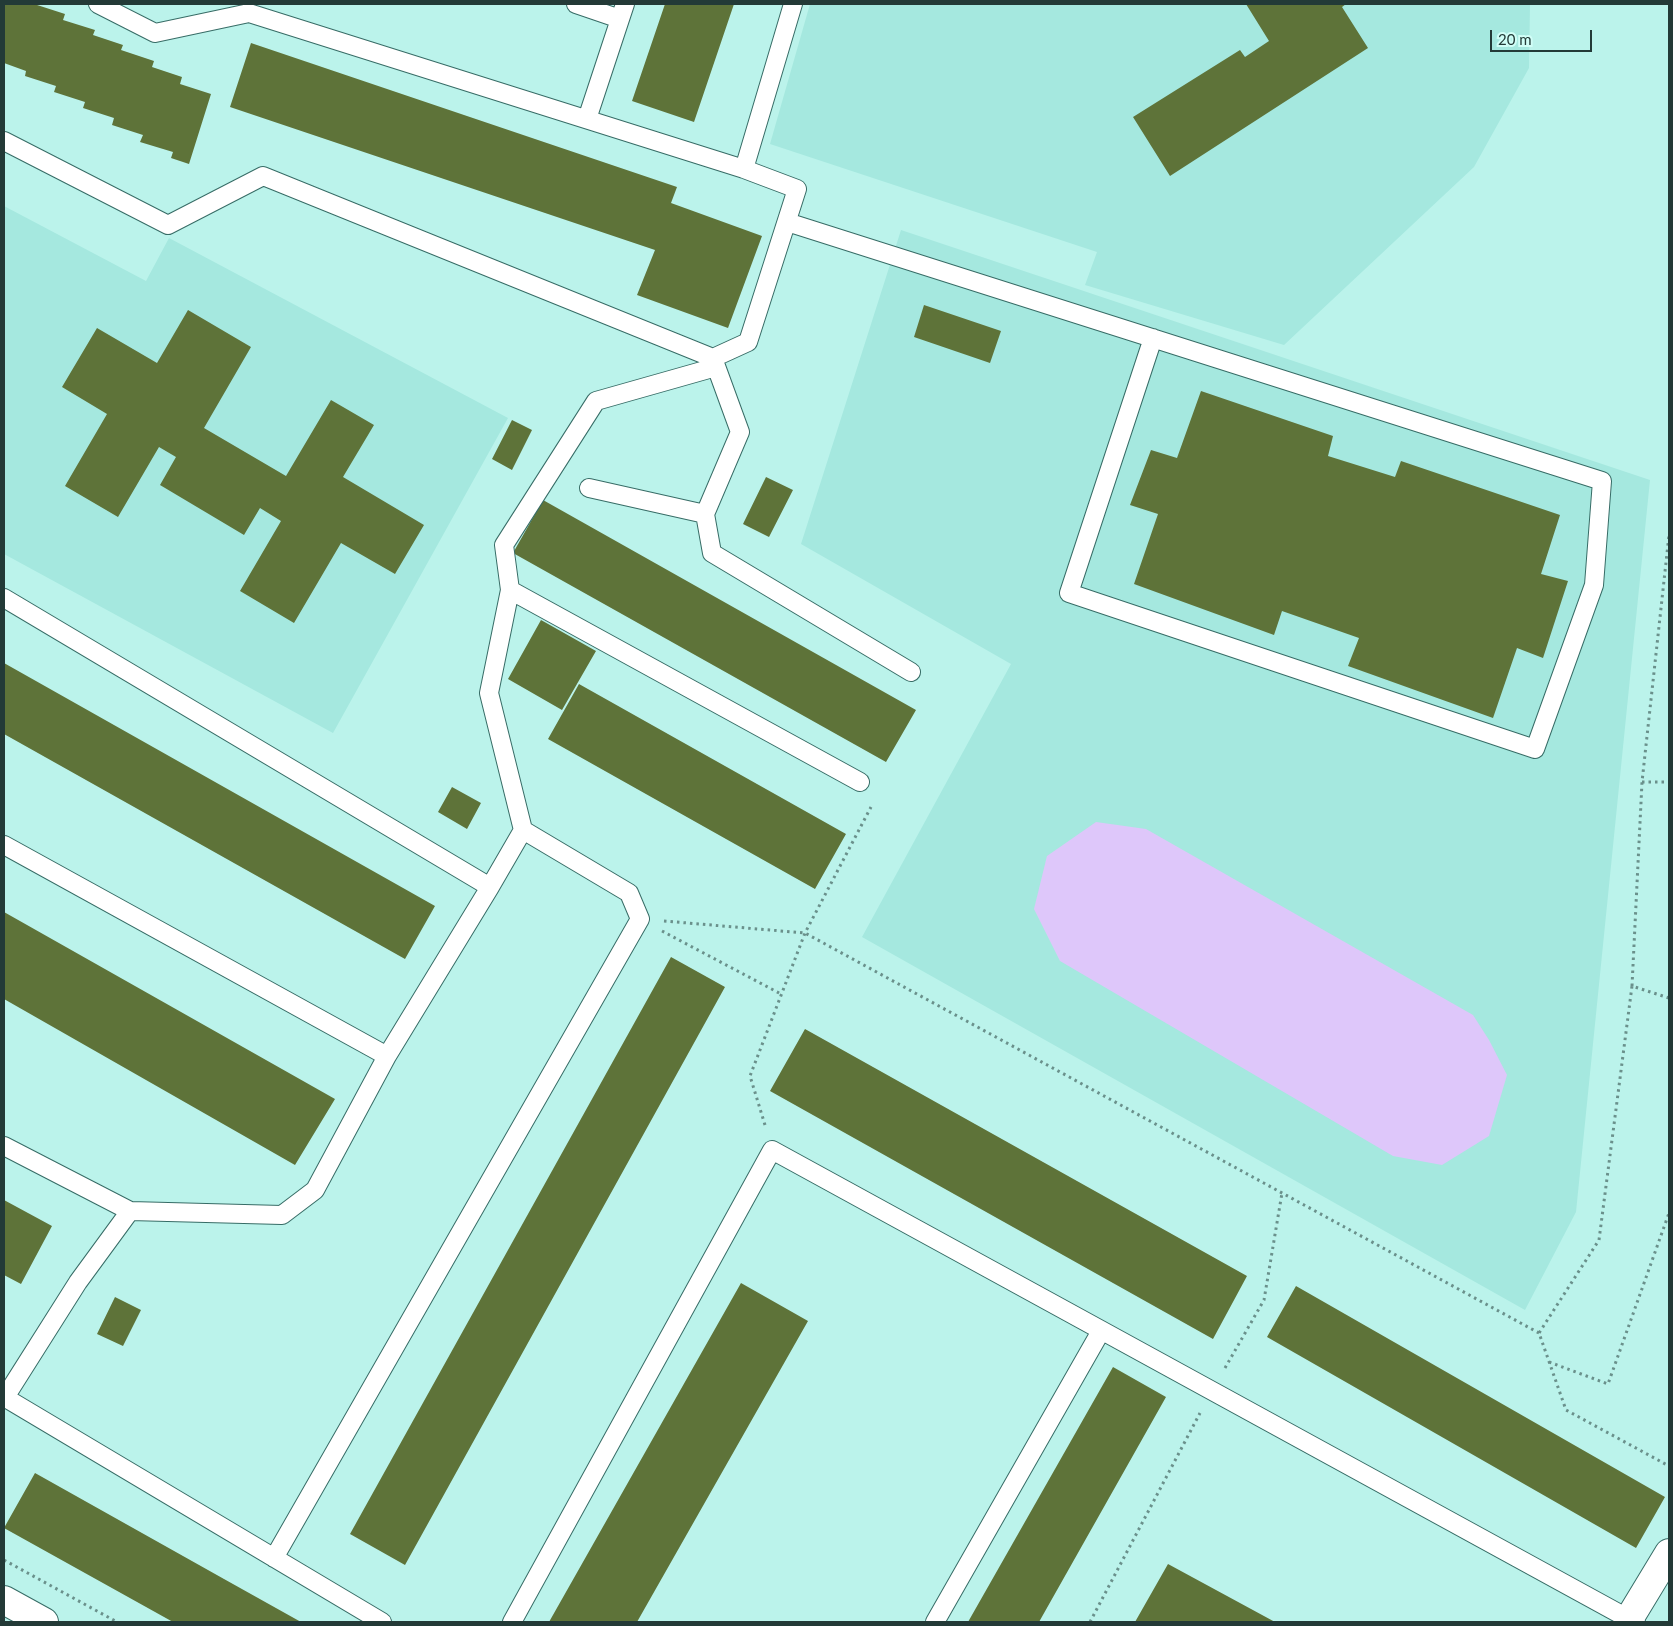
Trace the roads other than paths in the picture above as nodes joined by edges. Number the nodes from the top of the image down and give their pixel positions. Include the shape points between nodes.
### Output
1 (98, 4) edge
2 (576, 4) edge
3 (793, 4) edge
4 (622, 12) edge
5 (587, 120) junction
6 (4, 140) edge
7 (744, 169) junction
8 (787, 222) junction
9 (1153, 338) junction
10 (714, 362) junction
11 (589, 488) dead end
12 (705, 514) junction
13 (510, 590) junction
14 (4, 598) edge
15 (911, 672) dead end
16 (860, 782) road end
17 (523, 830) junction
18 (4, 845) edge
19 (490, 888) junction
20 (387, 1056) junction
21 (4, 1146) edge
22 (130, 1211) junction
23 (1101, 1331) junction
24 (4, 1398) edge
25 (1669, 1553) edge
26 (274, 1558) junction
27 (4, 1600) edge
28 (1630, 1621) edge
29 (44, 1622) edge
30 (382, 1622) edge
31 (512, 1622) edge
32 (935, 1622) edge

1 - 5 lane via 155,32 249,13
2 - 4 lane
3 - 7 lane
4 - 5 lane
5 - 7 lane
6 - 10 lane via 168,225 263,176
7 - 8 lane via 797,189
8 - 9 lane
8 - 10 lane via 748,342
9 - 9 lane via 1602,481 1594,585 1535,749 1069,594
10 - 12 lane via 740,432
10 - 13 lane via 596,401 504,544
11 - 12 lane
12 - 15 lane via 712,553
13 - 16 lane
13 - 17 lane via 489,693
14 - 19 lane
17 - 19 lane
17 - 26 lane via 628,893 640,919
18 - 20 lane
19 - 20 lane
20 - 22 lane via 315,1190 282,1215
21 - 22 lane
22 - 24 lane via 78,1282
23 - 28 lane
23 - 31 lane via 772,1150
23 - 32 lane
24 - 26 lane
25 - 28 street
26 - 30 lane
27 - 29 street

